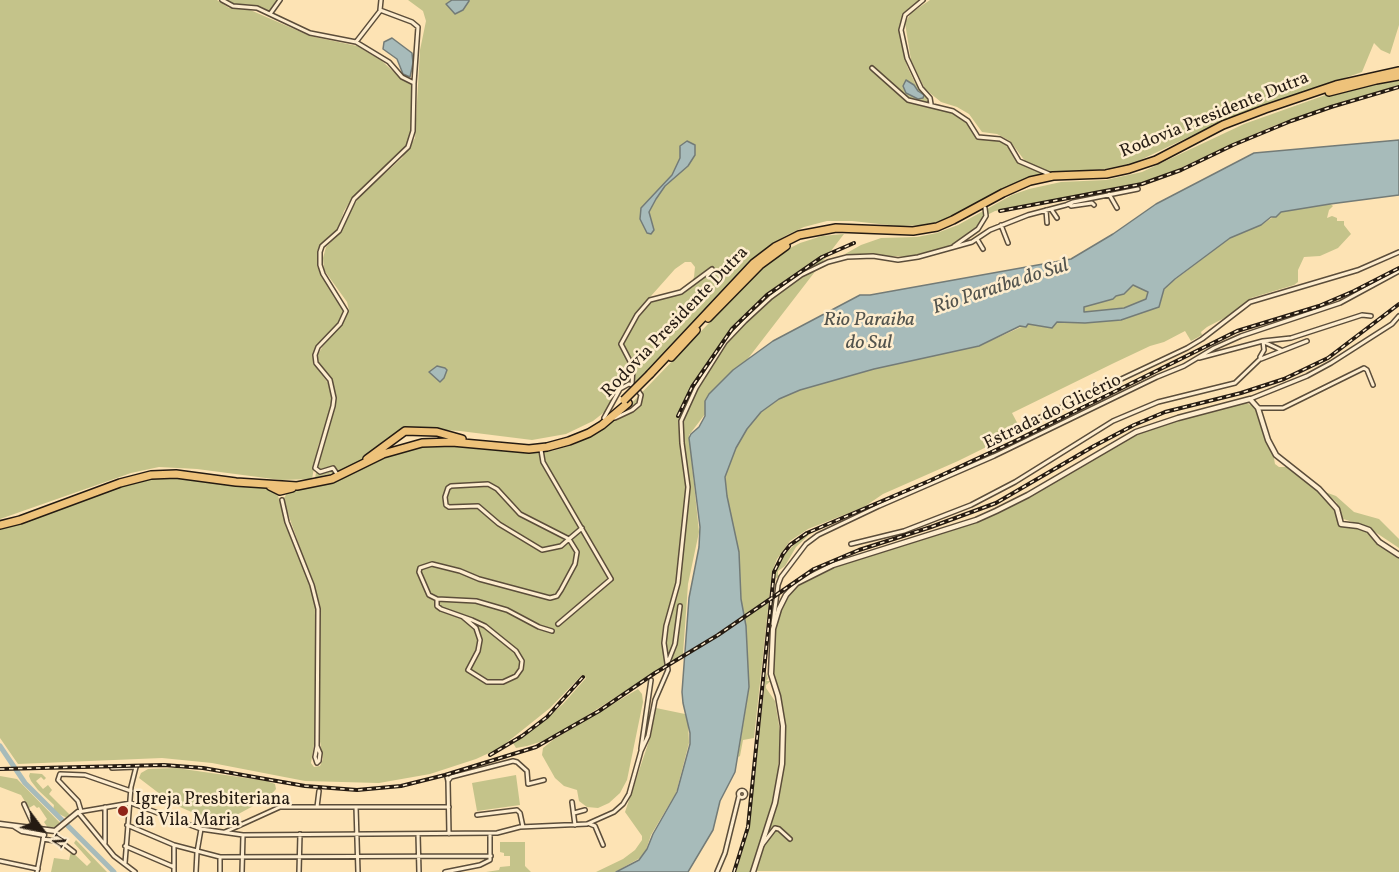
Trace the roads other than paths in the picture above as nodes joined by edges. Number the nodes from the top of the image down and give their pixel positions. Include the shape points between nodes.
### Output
1 (222, 0) edge
2 (280, 0) edge
3 (381, 0) edge
4 (923, 0) edge
5 (380, 10) junction
6 (270, 14) junction
7 (356, 42) junction
8 (872, 68) dead end
9 (1399, 70) edge
10 (1399, 76) edge
11 (414, 83) junction
12 (931, 104) junction
13 (1053, 176) junction
14 (1138, 189) dead end
15 (1109, 195) junction
16 (1069, 204) junction
17 (1094, 205) dead end
18 (1117, 207) dead end
19 (985, 208) junction
20 (1051, 209) junction
21 (1046, 210) junction
22 (1057, 218) dead end
23 (1047, 223) dead end
24 (1000, 225) junction
25 (977, 239) junction
26 (1008, 243) dead end
27 (950, 249) junction
28 (983, 249) dead end
29 (1399, 252) edge
30 (712, 269) dead end
31 (1399, 271) edge
32 (1371, 316) dead end
33 (1399, 316) edge
34 (1264, 341) junction
35 (1307, 341) dead end
36 (1282, 351) junction
37 (1195, 359) junction
38 (1260, 359) junction
39 (652, 375) junction
40 (632, 384) junction
41 (1373, 385) dead end
42 (1250, 399) junction
43 (1258, 408) junction
44 (606, 419) junction
45 (1026, 424) dead end
46 (541, 448) junction
47 (337, 474) junction
48 (270, 486) junction
49 (297, 486) junction
50 (281, 496) junction
51 (0, 523) edge
52 (582, 528) junction
53 (569, 539) junction
54 (851, 544) dead end
55 (1399, 555) edge
56 (437, 599) junction
57 (680, 606) dead end
58 (463, 617) junction
59 (558, 624) dead end
60 (773, 629) junction
61 (552, 631) dead end
62 (668, 663) junction
63 (651, 680) dead end
64 (317, 746) dead end
65 (641, 751) junction
66 (112, 768) dead end
67 (544, 780) dead end
68 (319, 791) dead end
69 (131, 792) junction
70 (739, 796) dead end
71 (572, 802) dead end
72 (130, 803) junction
73 (24, 804) dead end
74 (105, 807) junction
75 (317, 807) junction
76 (356, 807) junction
77 (449, 807) junction
78 (585, 810) dead end
79 (80, 811) junction
80 (574, 813) junction
81 (477, 815) dead end
82 (0, 824) edge
83 (585, 824) junction
84 (127, 825) junction
85 (575, 825) junction
86 (13, 826) junction
87 (523, 827) junction
88 (36, 830) junction
89 (201, 830) junction
90 (55, 831) junction
91 (223, 833) junction
92 (300, 834) junction
93 (357, 834) junction
94 (418, 834) junction
95 (449, 834) junction
96 (490, 834) junction
97 (44, 835) junction
98 (243, 835) junction
99 (790, 839) dead end
100 (55, 840) junction
101 (105, 843) junction
102 (174, 845) junction
103 (603, 845) dead end
104 (125, 846) junction
105 (761, 847) junction
106 (74, 852) dead end
107 (197, 852) junction
108 (220, 857) junction
109 (299, 857) junction
110 (358, 857) junction
111 (418, 857) junction
112 (242, 858) junction
113 (490, 858) junction
114 (497, 860) dead end
115 (0, 861) edge
116 (125, 863) junction
117 (174, 870) edge
118 (37, 871) edge
119 (135, 872) edge
120 (196, 872) edge
121 (220, 872) edge
122 (242, 872) edge
123 (299, 872) edge
124 (358, 872) edge
125 (419, 872) edge
126 (446, 872) edge
127 (717, 872) edge
128 (753, 872) edge

1 - 6 street
2 - 6 street
3 - 5 street
4 - 12 street via 905,15 902,30 907,58
5 - 7 street
5 - 11 street via 418,27
6 - 7 street via 310,33
7 - 11 street
8 - 12 street via 908,100
9 - 13 highway, Rodovia Presidente Dutra via 1336,85 1243,117 1156,160 1129,169
10 - 19 highway, Rodovia Presidente Dutra via 1340,88 1235,125 1138,171 1044,182
11 - 47 street via 413,131 408,147 354,199 339,231 320,252 323,274 346,311 315,355 316,363 330,380 334,398 315,468 320,472 333,468
12 - 13 street via 964,117 978,137 1000,139 1009,144 1019,161
13 - 39 highway, Rodovia Presidente Dutra via 1017,186 926,230 836,228 787,240 754,263
14 - 15 street
15 - 16 street
15 - 18 street
16 - 17 street
16 - 20 street
19 - 27 street via 986,216 978,229
19 - 39 highway, Rodovia Presidente Dutra via 921,235 830,232 787,245 754,270
20 - 21 street
20 - 22 street
21 - 23 street
21 - 24 street
24 - 25 street
24 - 26 street
25 - 27 street
25 - 28 street
27 - 62 street via 898,260 846,257 812,269 761,306 717,354 681,421 688,487 678,583 664,643
29 - 45 street via 1358,270 1250,302 1187,348
30 - 40 street via 681,292 652,298 637,315 621,344 633,367
31 - 37 street, Estrada do Glicério via 1341,303 1241,336
32 - 34 street via 1362,315 1301,336
33 - 42 street via 1331,363
34 - 36 street
34 - 37 street
34 - 38 street
35 - 36 street
36 - 38 street
37 - 60 street, Estrada do Glicério via 811,540 786,569 778,585
38 - 54 street via 1235,383 1158,402 1113,421 971,505 904,531
39 - 44 highway, Rodovia Presidente Dutra
40 - 44 street via 620,389
40 - 44 street via 641,392 639,404
41 - 43 street via 1364,368 1283,408
42 - 43 street
42 - 60 street via 1136,432 996,511 813,574 791,588
43 - 55 street via 1276,455 1319,489 1337,509 1341,524 1369,530
44 - 46 highway, Rodovia Presidente Dutra via 578,438
44 - 47 highway, Rodovia Presidente Dutra via 570,437 541,444 429,437 407,441
46 - 49 highway, Rodovia Presidente Dutra via 422,443 383,454 332,479
46 - 52 street via 543,462
47 - 51 highway, Rodovia Presidente Dutra via 305,481 270,482 157,470 122,478
48 - 49 highway, Rodovia Presidente Dutra
48 - 50 highway
48 - 51 highway, Rodovia Presidente Dutra via 176,474 151,475 20,520
49 - 50 highway
50 - 64 street via 318,609
52 - 53 street
52 - 59 street via 611,579
53 - 53 street via 561,546 542,550 478,506 449,507 448,488 488,484 520,514
53 - 56 street via 577,552 575,564 557,596 550,598 432,564 419,572 429,595
56 - 58 street via 441,609
56 - 61 street via 476,601 507,610
57 - 62 street
58 - 58 street via 485,626 516,651 522,661 516,675 503,682 488,682 468,670 480,640 476,628
60 - 105 street via 771,674 778,696 783,744 778,787
62 - 65 street
63 - 65 street
65 - 83 street via 623,804 609,815
66 - 69 street via 136,767
67 - 77 street via 528,784 527,771 513,761 452,777 448,779
68 - 75 street
69 - 72 street
69 - 79 street via 85,775 60,774 58,780 78,801
70 - 127 street
71 - 80 street
72 - 74 street
72 - 84 street
72 - 89 street
73 - 88 street
74 - 79 street
74 - 101 street
75 - 76 street
75 - 91 street via 276,808
76 - 77 street
76 - 93 street
77 - 95 street
78 - 80 street
79 - 90 street
79 - 101 street
80 - 85 street
81 - 87 street via 517,810
82 - 86 street
83 - 85 street
83 - 103 street via 595,826
84 - 102 street
84 - 104 street
85 - 87 street
86 - 88 street
86 - 97 street
87 - 96 street
88 - 97 street
89 - 91 street
89 - 107 street
90 - 97 street
90 - 100 street
91 - 98 street
92 - 93 street
92 - 98 street
92 - 109 street
93 - 94 street
93 - 110 street
94 - 95 street
94 - 111 street
95 - 96 street
96 - 113 street
97 - 100 street
97 - 118 street
98 - 112 street
99 - 105 street via 775,828
100 - 106 street
101 - 116 street
102 - 107 street
102 - 117 street
104 - 116 street
104 - 117 street
105 - 128 street
107 - 108 street
107 - 120 street
108 - 112 street
108 - 121 street
109 - 110 street
109 - 112 street
109 - 123 street
110 - 111 street
110 - 124 street
111 - 113 street
111 - 125 street
112 - 122 street
113 - 114 street
113 - 126 street
115 - 118 street
116 - 119 street

